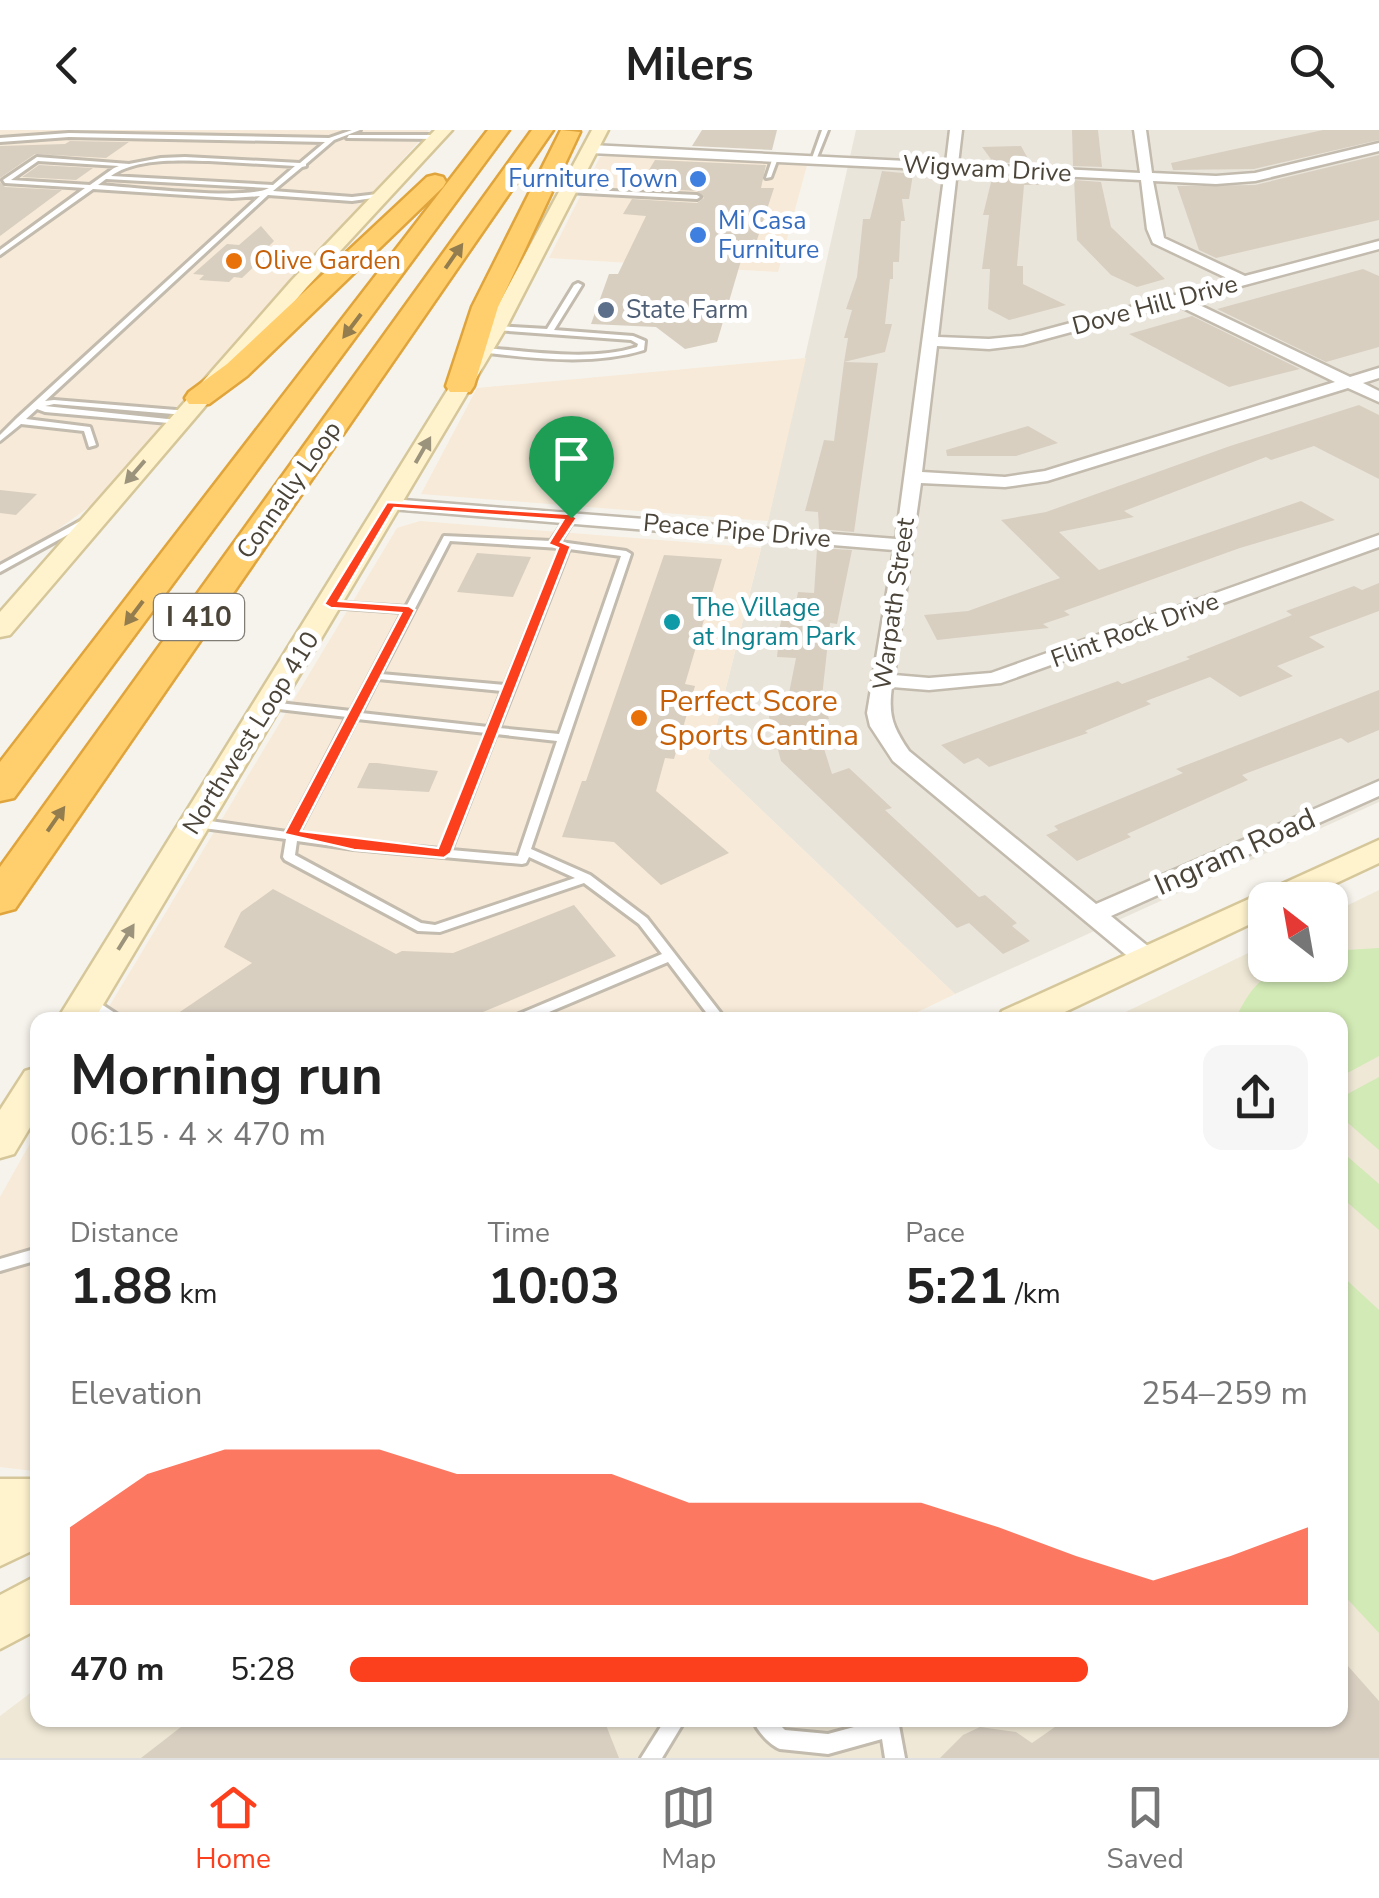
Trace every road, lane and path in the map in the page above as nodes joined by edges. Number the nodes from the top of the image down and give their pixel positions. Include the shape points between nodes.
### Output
1 (358, 130) edge
2 (498, 130) edge
3 (544, 130) edge
4 (824, 130) edge
5 (956, 130) edge
6 (1140, 130) edge
7 (440, 134) edge
8 (588, 136) edge
9 (334, 138) junction
10 (0, 140) edge
11 (1379, 147) edge
12 (774, 158) junction
13 (813, 160) junction
14 (473, 163) junction
15 (127, 165) junction
16 (304, 166) junction
17 (952, 167) junction
18 (768, 177) dead end
19 (1148, 177) junction
20 (104, 178) junction
21 (92, 186) junction
22 (277, 186) junction
23 (569, 191) junction
24 (84, 192) junction
25 (265, 196) junction
26 (697, 197) dead end
27 (371, 204) junction
28 (1379, 245) edge
29 (0, 254) edge
30 (1244, 281) junction
31 (578, 286) dead end
32 (1176, 299) junction
33 (549, 332) junction
34 (490, 339) junction
35 (929, 341) junction
36 (1379, 373) edge
37 (1348, 382) junction
38 (460, 386) junction
39 (1379, 397) edge
40 (36, 405) junction
41 (187, 411) junction
42 (19, 422) junction
43 (0, 438) edge
44 (92, 445) dead end
45 (912, 477) junction
46 (107, 504) junction
47 (391, 504) junction
48 (571, 518) junction
49 (1379, 541) edge
50 (560, 545) junction
51 (904, 545) junction
52 (0, 569) edge
53 (331, 604) junction
54 (409, 610) junction
55 (0, 629) edge
56 (374, 676) junction
57 (884, 680) junction
58 (510, 689) junction
59 (270, 705) junction
60 (354, 715) junction
61 (495, 729) junction
62 (564, 738) junction
63 (0, 788) edge
64 (1379, 788) edge
65 (196, 823) junction
66 (292, 834) junction
67 (1379, 850) edge
68 (525, 851) junction
69 (444, 853) junction
70 (586, 878) junction
71 (1311, 882) edge
72 (0, 899) edge
73 (1248, 911) edge
74 (1092, 915) junction
75 (670, 956) junction
76 (1146, 958) junction
77 (81, 1010) edge
78 (536, 1012) edge
79 (713, 1012) edge
80 (1032, 1012) edge
81 (30, 1093) edge
82 (0, 1143) edge
83 (30, 1256) edge
84 (0, 1265) edge
85 (0, 1501) edge
86 (30, 1501) edge
87 (30, 1526) edge
88 (0, 1543) edge
89 (30, 1604) edge
90 (0, 1624) edge
91 (671, 1727) edge
92 (769, 1727) edge
93 (880, 1727) edge
94 (890, 1727) edge
95 (651, 1758) edge
96 (895, 1758) edge

1 - 9 lane
2 - 14 highway, Connally Loop / I 410
72 -> 3 highway, Connally Loop / I 410
4 - 13 lane
5 - 17 street, Warpath Street
6 - 19 street
7 - 9 lane
7 - 27 main road
8 - 12 street, Wigwam Drive
8 - 23 main road, Northwest Loop 410
8 - 38 highway via 484,307
9 - 10 lane
9 - 16 lane
11 - 19 street, Wigwam Drive via 1238,179
12 - 13 street, Wigwam Drive
12 - 18 lane
13 - 17 street, Wigwam Drive
14 - 41 highway via 440,178
14 -> 63 highway, Connally Loop / I 410
15 - 16 lane via 170,159
15 - 20 lane
15 - 21 lane via 37,159 5,181
16 - 22 lane
17 - 19 street, Wigwam Drive
17 - 35 street, Warpath Street
19 - 30 street via 1158,240
20 - 21 lane
20 - 22 lane
21 - 24 lane
21 - 25 lane
22 - 25 lane
23 - 26 lane
23 - 34 main road, Northwest Loop 410
24 - 25 lane via 221,202
24 - 29 lane
25 - 27 lane
25 - 27 lane
25 - 40 lane
27 - 41 main road
28 - 30 street, Dove Hill Drive
30 - 32 street, Dove Hill Drive
31 - 33 lane
32 - 35 street, Dove Hill Drive via 1012,342
32 - 37 street
33 - 34 lane
33 - 34 lane via 633,338 642,348 594,355
34 - 38 main road, Northwest Loop 410
35 - 45 street, Warpath Street
36 - 37 street
37 - 39 street
37 - 45 street via 1047,476 1005,482
47 -> 38 main road, Northwest Loop 410
40 - 41 lane
40 - 42 lane
41 -> 46 main road
42 - 43 lane
42 - 44 lane via 87,429
45 - 51 street, Warpath Street
46 - 52 lane
46 - 55 main road
47 - 48 street, Peace Pipe Drive
47 - 53 main road, Northwest Loop 410
48 - 50 lane
48 - 51 street, Peace Pipe Drive
49 - 57 street, Flint Rock Drive via 1008,675 962,683
50 - 54 lane via 448,538
50 - 58 lane
50 - 62 lane via 626,554
51 - 57 street, Warpath Street
53 - 54 lane
53 - 59 main road, Northwest Loop 410
54 - 56 lane
56 - 58 lane
56 - 60 lane
57 - 74 street, Warpath Street via 878,713 901,756
58 - 61 lane
59 - 60 lane
59 - 65 main road, Northwest Loop 410
60 - 61 lane
60 - 66 lane
61 - 62 lane
61 - 69 lane
62 - 68 lane
64 - 74 street, Ingram Road
65 - 66 lane
77 -> 65 main road, Northwest Loop 410
66 - 69 lane
66 - 70 lane via 290,856 418,928 436,929
67 - 71 main road, Ingram Road
68 - 69 lane via 522,860
68 - 70 lane
70 - 75 lane via 642,921
73 - 76 main road, Ingram Road
74 - 76 street, Warpath Street
75 - 78 lane
75 - 79 lane
76 - 80 main road, Ingram Road
81 - 82 main road
83 - 84 lane
85 - 86 main road
87 - 88 main road
89 - 90 main road
91 - 95 lane
92 - 93 lane via 780,1739 828,1744
94 - 96 lane

